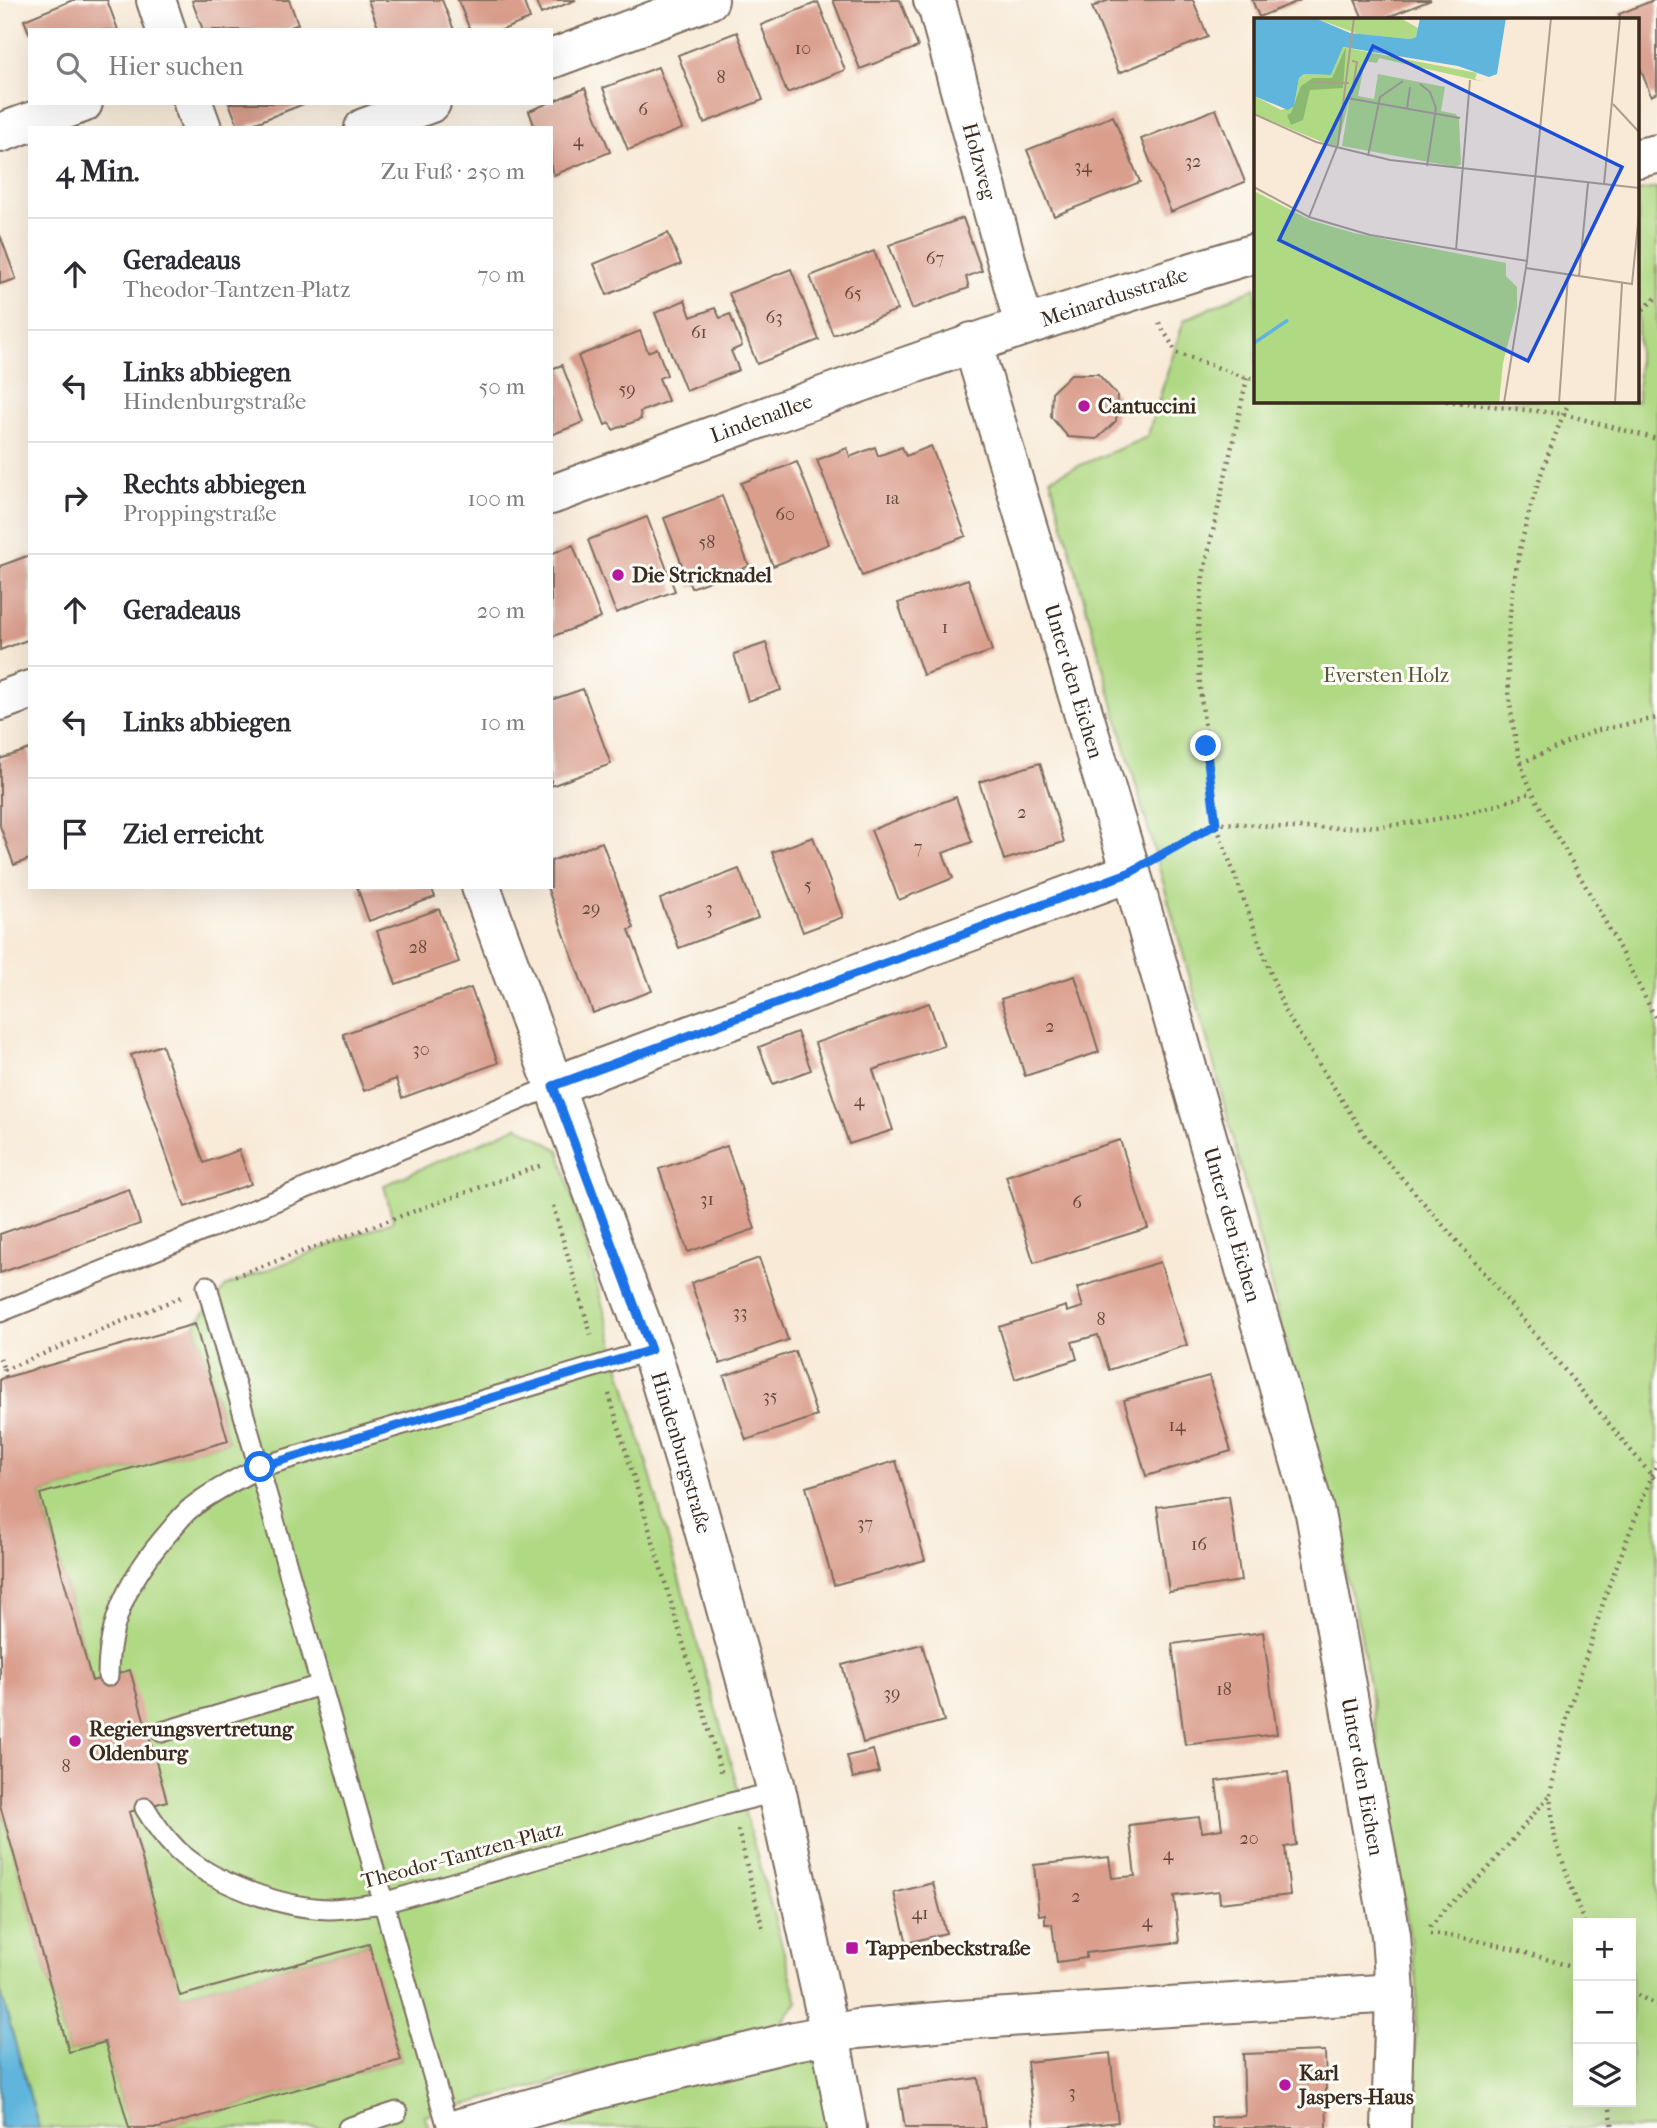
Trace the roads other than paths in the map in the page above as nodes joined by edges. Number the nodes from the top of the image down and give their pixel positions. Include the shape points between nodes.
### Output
1 (156, 0) edge
2 (709, 0) edge
3 (944, 3) edge
4 (165, 28) edge
5 (553, 58) edge
6 (77, 105) edge
7 (194, 105) edge
8 (425, 105) edge
9 (201, 126) edge
10 (369, 126) edge
11 (0, 133) edge
12 (1254, 254) edge
13 (1024, 325) junction
14 (972, 342) junction
15 (553, 494) edge
16 (28, 691) edge
17 (0, 701) edge
18 (1131, 872) junction
19 (482, 889) edge
20 (553, 1086) junction
21 (208, 1286) road end
22 (0, 1312) edge
23 (651, 1350) junction
24 (260, 1467) junction
25 (108, 1676) dead end
26 (321, 1685) junction
27 (162, 1732) dead end
28 (776, 1792) junction
29 (145, 1808) dead end
30 (383, 1903) junction
31 (1395, 1993) junction
32 (830, 2034) junction
33 (397, 2112) dead end
34 (348, 2128) edge
35 (447, 2128) edge
36 (460, 2128) edge
37 (847, 2128) edge
38 (1391, 2128) edge

1 - 4 street
2 - 5 street
3 - 13 street, Holzweg
6 - 11 street
7 - 9 street
8 - 10 street
12 - 13 street, Meinardusstraße
13 - 14 street, Meinardusstraße
14 - 15 street, Lindenallee
14 - 18 street, Unter den Eichen
16 - 17 street
18 - 20 street
18 - 31 street, Unter den Eichen via 1315,1513 1391,1936
19 - 20 street, Hindenburgstraße
20 - 22 lane
20 - 23 street, Hindenburgstraße
21 - 24 lane
23 - 24 lane
23 - 28 street, Hindenburgstraße
24 - 25 lane via 188,1510 159,1543 133,1580 114,1625
24 - 26 lane
26 - 27 lane
26 - 30 lane
28 - 30 lane, Theodor-Tantzen-Platz
28 - 32 street, Hindenburgstraße
29 - 30 lane, Theodor-Tantzen-Platz via 180,1852 215,1876 254,1894 330,1909
30 - 35 lane
31 - 32 street via 959,2020
31 - 38 street, Unter den Eichen
32 - 36 street via 607,2087
32 - 37 street, Hindenburgstraße
33 - 34 lane

